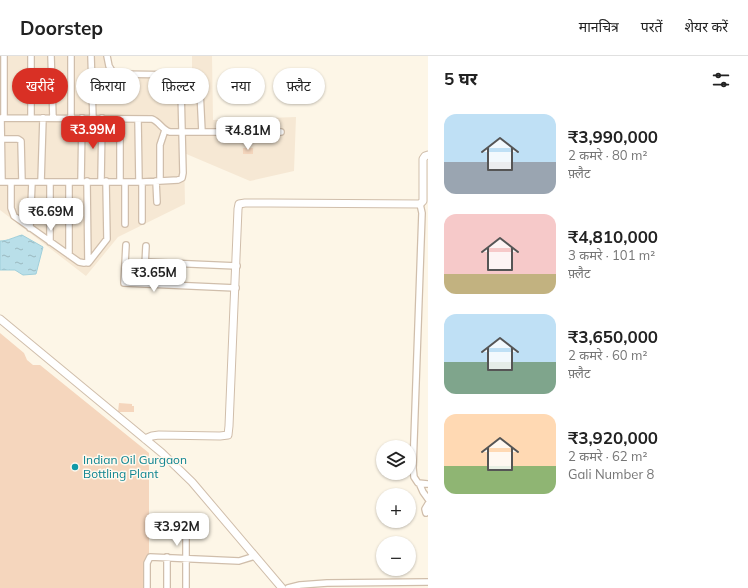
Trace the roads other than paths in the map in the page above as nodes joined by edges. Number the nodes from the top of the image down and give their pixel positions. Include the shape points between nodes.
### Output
1 (4, 56) edge
2 (31, 56) edge
3 (51, 56) edge
4 (71, 56) edge
5 (91, 56) edge
6 (107, 56) edge
7 (148, 74) edge
8 (181, 104) edge
9 (201, 104) edge
10 (2, 118) edge
11 (31, 118) junction
12 (43, 118) junction
13 (53, 118) junction
14 (71, 118) junction
15 (82, 118) junction
16 (102, 118) junction
17 (93, 119) junction
18 (120, 119) junction
19 (138, 119) junction
20 (165, 130) junction
21 (182, 132) junction
22 (202, 132) junction
23 (281, 132) dead end
24 (1, 139) junction
25 (428, 156) edge
26 (84, 181) junction
27 (104, 181) junction
28 (158, 181) junction
29 (1, 182) edge
30 (11, 182) junction
31 (22, 182) junction
32 (32, 182) junction
33 (41, 182) junction
34 (50, 182) junction
35 (69, 182) junction
36 (122, 182) junction
37 (140, 182) junction
38 (157, 202) dead end
39 (420, 204) junction
40 (142, 221) dead end
41 (125, 224) dead end
42 (30, 228) junction
43 (50, 242) junction
44 (126, 245) dead end
45 (146, 246) dead end
46 (69, 255) junction
47 (145, 262) junction
48 (88, 263) junction
49 (237, 266) junction
50 (144, 284) junction
51 (236, 288) junction
52 (0, 319) edge
53 (145, 439) junction
54 (419, 483) junction
55 (428, 484) edge
56 (428, 499) edge
57 (428, 504) edge
58 (426, 513) dead end
59 (186, 535) dead end
60 (255, 556) junction
61 (167, 557) junction
62 (186, 558) junction
63 (428, 582) edge
64 (148, 588) edge
65 (167, 588) edge
66 (186, 588) edge
67 (282, 588) edge
68 (288, 588) edge

1 - 10 street
2 - 11 street
3 - 13 street
4 - 14 street
5 - 17 street
6 - 7 street via 108,66 114,74
8 - 21 street
9 - 22 street
10 - 11 street
10 - 24 street
11 - 12 street
12 - 13 street
12 - 33 street
13 - 14 street
14 - 15 street
15 - 17 street
15 - 26 street
16 - 17 street
16 - 18 street
16 - 27 street
18 - 19 street
18 - 36 street
19 - 20 street via 155,120
19 - 37 street
20 - 21 street
20 - 28 street via 160,145
21 - 22 street
21 - 28 street via 182,178 176,181
22 - 23 street
24 - 29 street
24 - 31 street via 21,141
25 - 39 street via 423,159 423,201
26 - 27 street
26 - 35 street
26 - 48 street
27 - 36 street
27 - 48 street via 107,239
28 - 37 street
28 - 38 street
29 - 30 street
30 - 31 street
30 - 42 street via 13,214
31 - 32 street
32 - 33 street
32 - 42 street
33 - 34 street
34 - 35 street
34 - 43 street
35 - 46 street
36 - 37 street
36 - 41 street
37 - 40 street
39 - 49 street via 241,203 238,206
39 - 54 street via 413,468 414,477
42 - 43 street
43 - 46 street
44 - 50 street via 124,283
45 - 47 street
46 - 48 street via 79,262
47 - 49 street
47 - 50 street
49 - 51 street
50 - 51 street
51 - 53 street via 228,434 160,434
52 - 53 street
53 - 60 street via 183,472
54 - 55 street
54 - 56 street
57 - 58 street
59 - 62 street
60 - 62 street via 239,561
60 - 67 street
61 - 62 street
61 - 64 street via 148,558
61 - 65 street
62 - 66 street
63 - 68 street via 332,583

